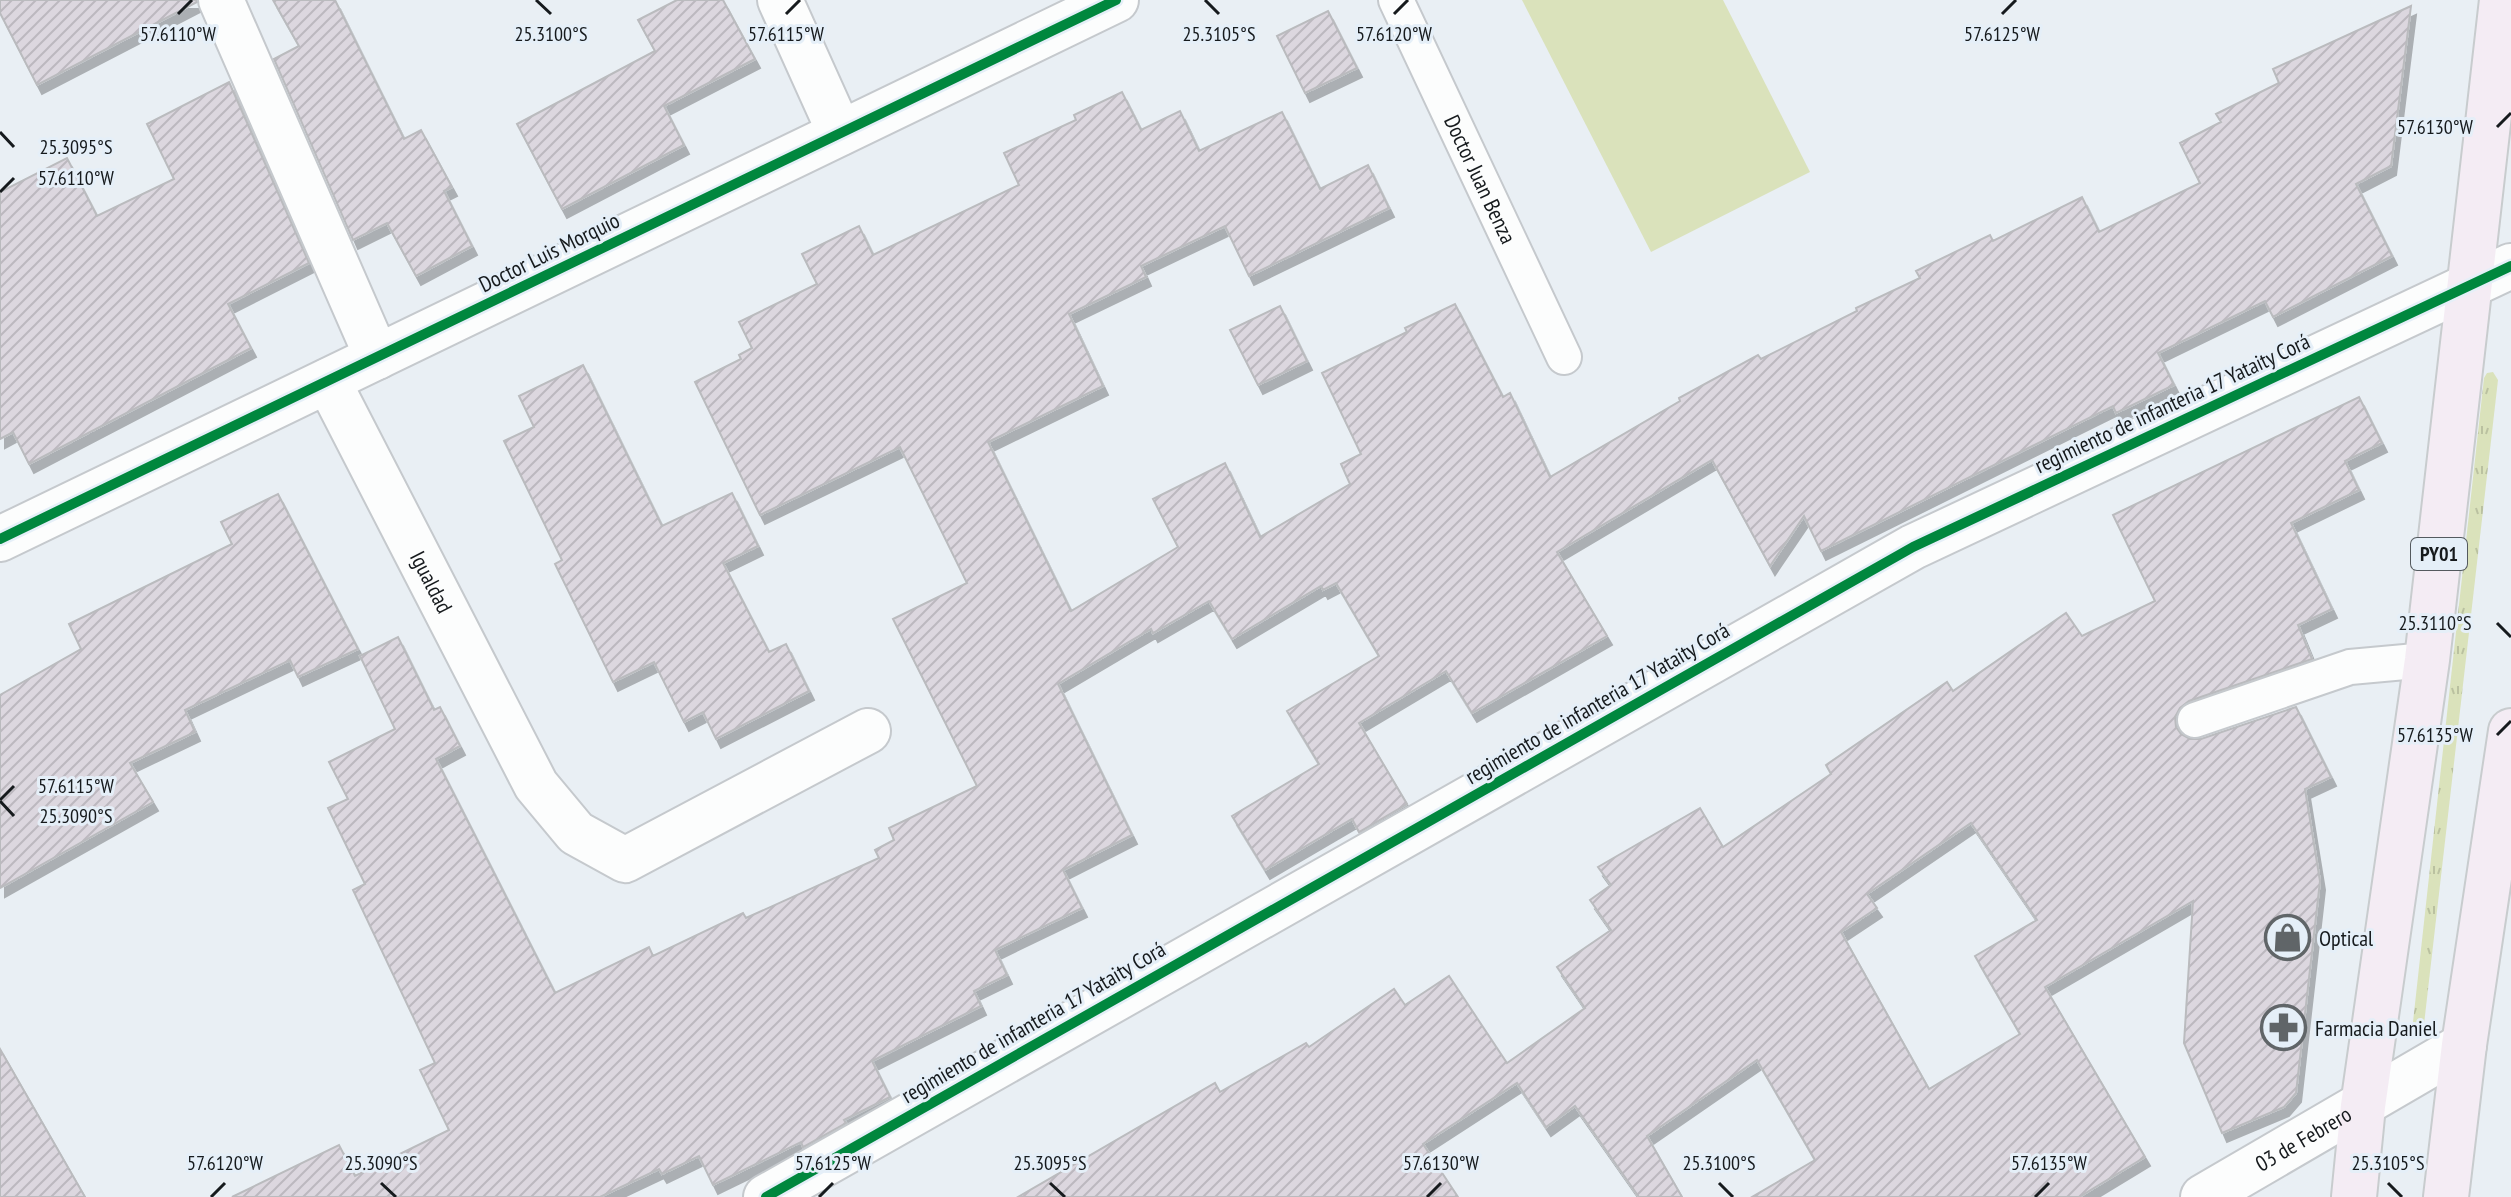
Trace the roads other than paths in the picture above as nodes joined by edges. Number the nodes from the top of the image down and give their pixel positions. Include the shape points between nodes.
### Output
1 (221, 0) edge
2 (780, 0) edge
3 (1116, 0) edge
4 (1396, 0) edge
5 (2502, 0) edge
6 (840, 133) junction
7 (2511, 266) edge
8 (2469, 285) junction
9 (377, 357) junction
10 (1564, 357) dead end
11 (328, 381) junction
12 (0, 539) edge
13 (2427, 660) junction
14 (2195, 720) dead end
15 (868, 731) dead end
16 (2511, 731) edge
17 (2464, 1045) junction
18 (2363, 1106) junction
19 (777, 1194) edge
20 (2203, 1197) edge
21 (2354, 1197) edge
22 (2446, 1197) edge

1 - 9 street
2 - 6 street
3 - 6 street, Doctor Luis Morquio
4 - 10 lane, Doctor Juan Benza
5 - 8 highway, PY01
6 - 9 street, Doctor Luis Morquio
7 - 8 street, regimiento de infanteria 17 Yataity Corá
8 - 13 highway, PY01
8 - 19 street, regimiento de infanteria 17 Yataity Corá via 1913,547
9 - 11 street, Doctor Luis Morquio
11 - 12 street, Doctor Luis Morquio
11 - 15 street, Igualdad via 536,785 576,833 625,860
13 - 14 lane via 2350,667
13 - 18 highway, PY01
16 - 17 highway
17 - 18 street, 03 de Febrero
17 - 22 highway
18 - 20 street, 03 de Febrero
18 - 21 highway, PY01

